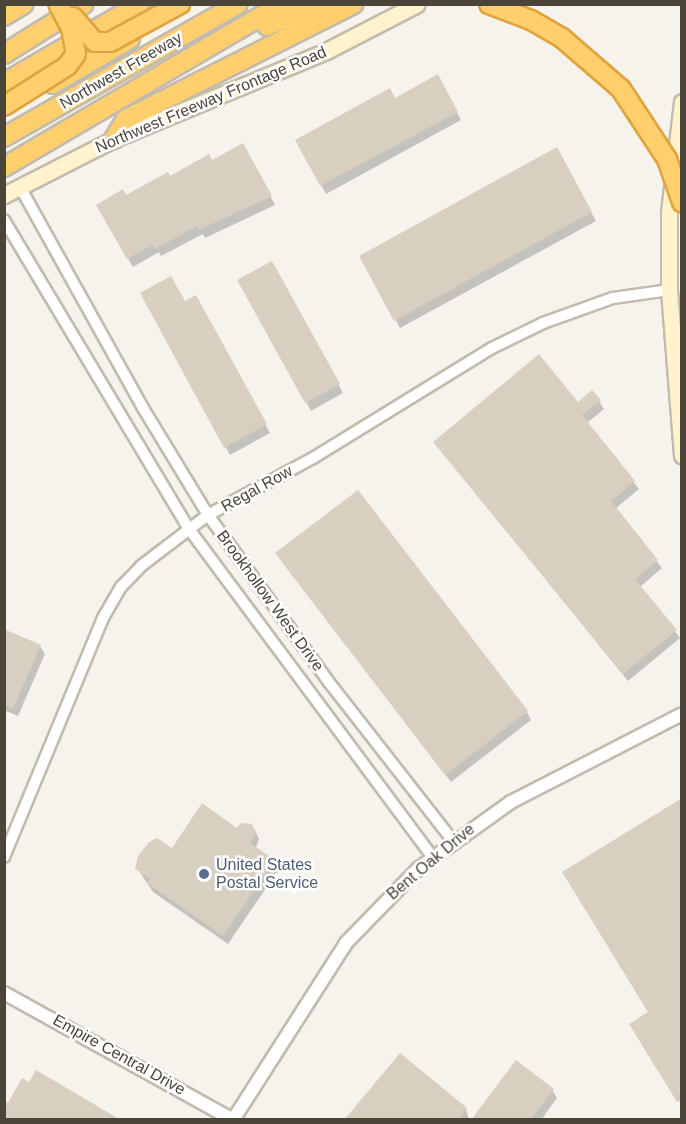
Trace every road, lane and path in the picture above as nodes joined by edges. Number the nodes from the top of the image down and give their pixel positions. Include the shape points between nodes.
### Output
1 (24, 4) edge
2 (58, 4) edge
3 (67, 4) edge
4 (84, 4) edge
5 (140, 4) edge
6 (180, 4) edge
7 (191, 4) edge
8 (238, 4) edge
9 (265, 4) edge
10 (282, 4) edge
11 (320, 4) edge
12 (354, 4) edge
13 (417, 4) edge
14 (489, 4) edge
15 (4, 16) edge
16 (178, 38) junction
17 (4, 54) edge
18 (160, 78) junction
19 (4, 83) edge
20 (681, 102) edge
21 (4, 106) edge
22 (4, 112) edge
23 (4, 137) edge
24 (114, 140) junction
25 (4, 167) edge
26 (20, 187) junction
27 (4, 195) edge
28 (681, 202) edge
29 (4, 220) edge
30 (669, 290) junction
31 (681, 455) edge
32 (208, 515) junction
33 (189, 530) junction
34 (283, 621) junction
35 (266, 633) junction
36 (681, 714) edge
37 (454, 843) junction
38 (4, 856) edge
39 (433, 858) junction
40 (4, 993) edge
41 (233, 1119) edge

1 - 15 highway
2 - 21 highway, bridge via 71,28 76,54 67,66
3 - 6 highway, bridge via 94,42 110,42
4 - 17 highway
5 - 19 highway
7 - 22 highway
8 - 16 highway, Northwest Freeway
9 - 16 highway
10 - 18 highway
11 - 18 highway
12 - 24 highway via 126,118
13 - 24 main road, Northwest Freeway Frontage Road via 326,51
14 - 28 highway, bridge via 531,20 562,38 621,89 667,159
16 - 23 highway, Northwest Freeway
18 - 25 highway
20 - 30 main road via 669,213
24 - 26 main road, Northwest Freeway Frontage Road
26 - 27 main road, Northwest Freeway Frontage Road
26 - 32 street, Brookhollow West Drive via 138,399
29 - 33 street, Brookhollow West Drive
30 - 31 main road
30 - 32 street, Regal Row via 613,298 543,323 448,373 313,458
32 - 33 street, Regal Row
32 - 34 street, Brookhollow West Drive
33 - 35 street, Brookhollow West Drive
33 - 38 street, Regal Row via 141,566 112,602
34 - 35 street
34 - 37 street, Brookhollow West Drive
35 - 39 street, Brookhollow West Drive
36 - 37 street, Bent Oak Drive via 540,785
37 - 39 street, Bent Oak Drive
39 - 41 street, Bent Oak Drive via 389,896 346,943
40 - 41 street, Empire Central Drive

